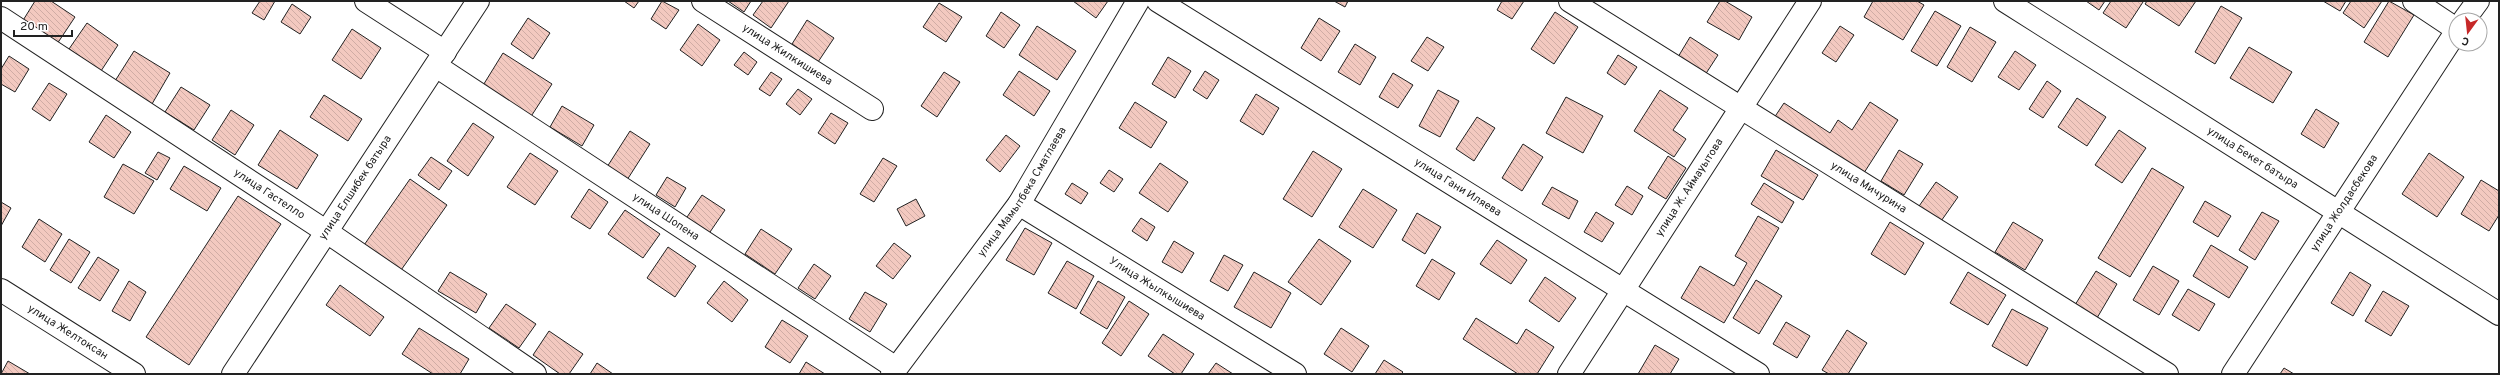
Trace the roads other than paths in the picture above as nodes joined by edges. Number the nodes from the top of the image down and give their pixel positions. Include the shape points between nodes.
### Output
1 (366, 1) edge
2 (478, 1) edge
3 (703, 1) edge
4 (1138, 1) edge
5 (1158, 1) edge
6 (1570, 1) edge
7 (1810, 1) edge
8 (2006, 1) edge
9 (2414, 1) edge
10 (2478, 1) edge
11 (2470, 12) edge
12 (1, 18) edge
13 (2448, 24) edge
14 (2448, 42) edge
15 (440, 59) junction
16 (1741, 108) junction
17 (872, 109) dead end
18 (1019, 204) junction
19 (2337, 213) junction
20 (328, 232) junction
21 (1, 290) edge
22 (1623, 291) junction
23 (2499, 314) edge
24 (894, 371) edge
25 (134, 374) edge
26 (233, 374) edge
27 (535, 374) edge
28 (1295, 374) edge
29 (1569, 374) edge
30 (1758, 374) edge
31 (2167, 374) edge
32 (2233, 374) edge

1 - 15 street
2 - 15 street, улица Елшибек батыра
3 - 17 street, улица Жилкишиева
4 - 18 street, улица Мамытбека Сматлаева
5 - 22 street, улица Гани Иляева
6 - 16 street, улица Мичурина
7 - 16 street, улица Ж. Аймауытова
8 - 19 street, улица Бекет батыра
9 - 13 street
10 - 11 street
12 - 20 street, улица Гастелло
14 - 19 street, улица Жолдасбекова
15 - 20 street, улица Елшибек батыра
15 - 24 street, улица Шопена
16 - 22 street, улица Ж. Аймауытова
16 - 31 street, улица Мичурина
18 - 24 street, улица Мамытбека Сматлаева
18 - 28 street, Улица Жылкышиева
19 - 23 street, улица Бекет батыра
19 - 32 street, улица Жолдасбекова
20 - 26 street, улица Елшибек батыра
20 - 27 street, улица Гастелло
21 - 25 street, улица Желтоксан
22 - 29 street, улица Ж. Аймауытова
22 - 30 street, улица Гани Иляева

